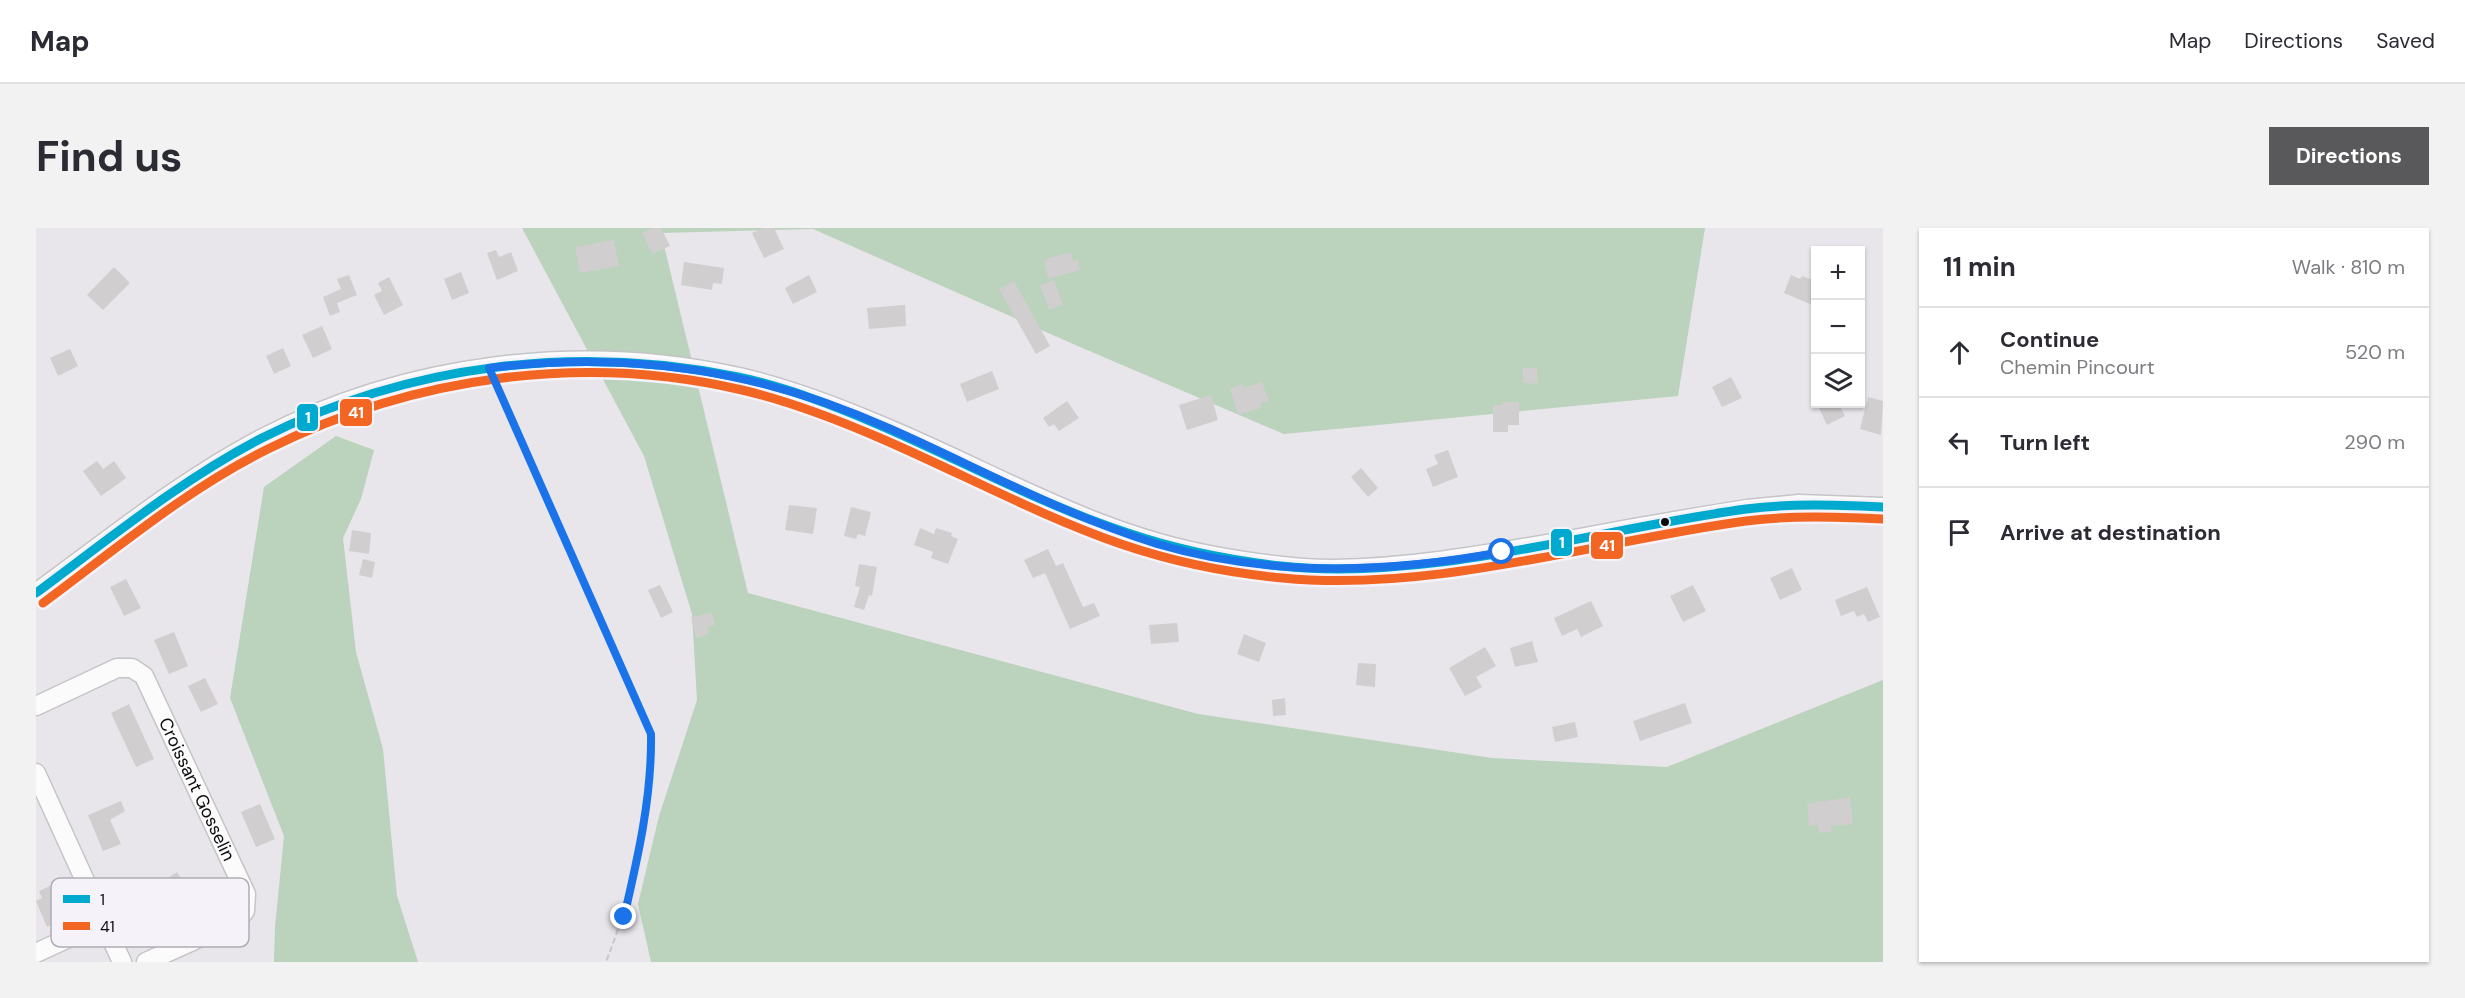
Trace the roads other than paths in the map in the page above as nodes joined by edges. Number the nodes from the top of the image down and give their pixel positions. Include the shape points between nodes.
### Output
1 (1883, 507) edge
2 (36, 593) edge
3 (36, 706) edge
4 (36, 773) edge
5 (83, 878) edge
6 (239, 878) edge
7 (51, 946) edge
8 (115, 947) edge
9 (179, 947) edge
10 (36, 953) edge
11 (122, 962) edge
12 (146, 962) edge

1 - 2 street via 1799,504 1747,509 1432,563 1329,569 1274,566 1160,544 1095,523 876,423 821,401 738,377 641,362 526,363 448,374 379,391 263,438 172,494
3 - 6 street, Croissant Gosselin via 117,668 132,668 144,676
4 - 5 street
7 - 10 street
8 - 11 street
9 - 12 street, Croissant Gosselin

